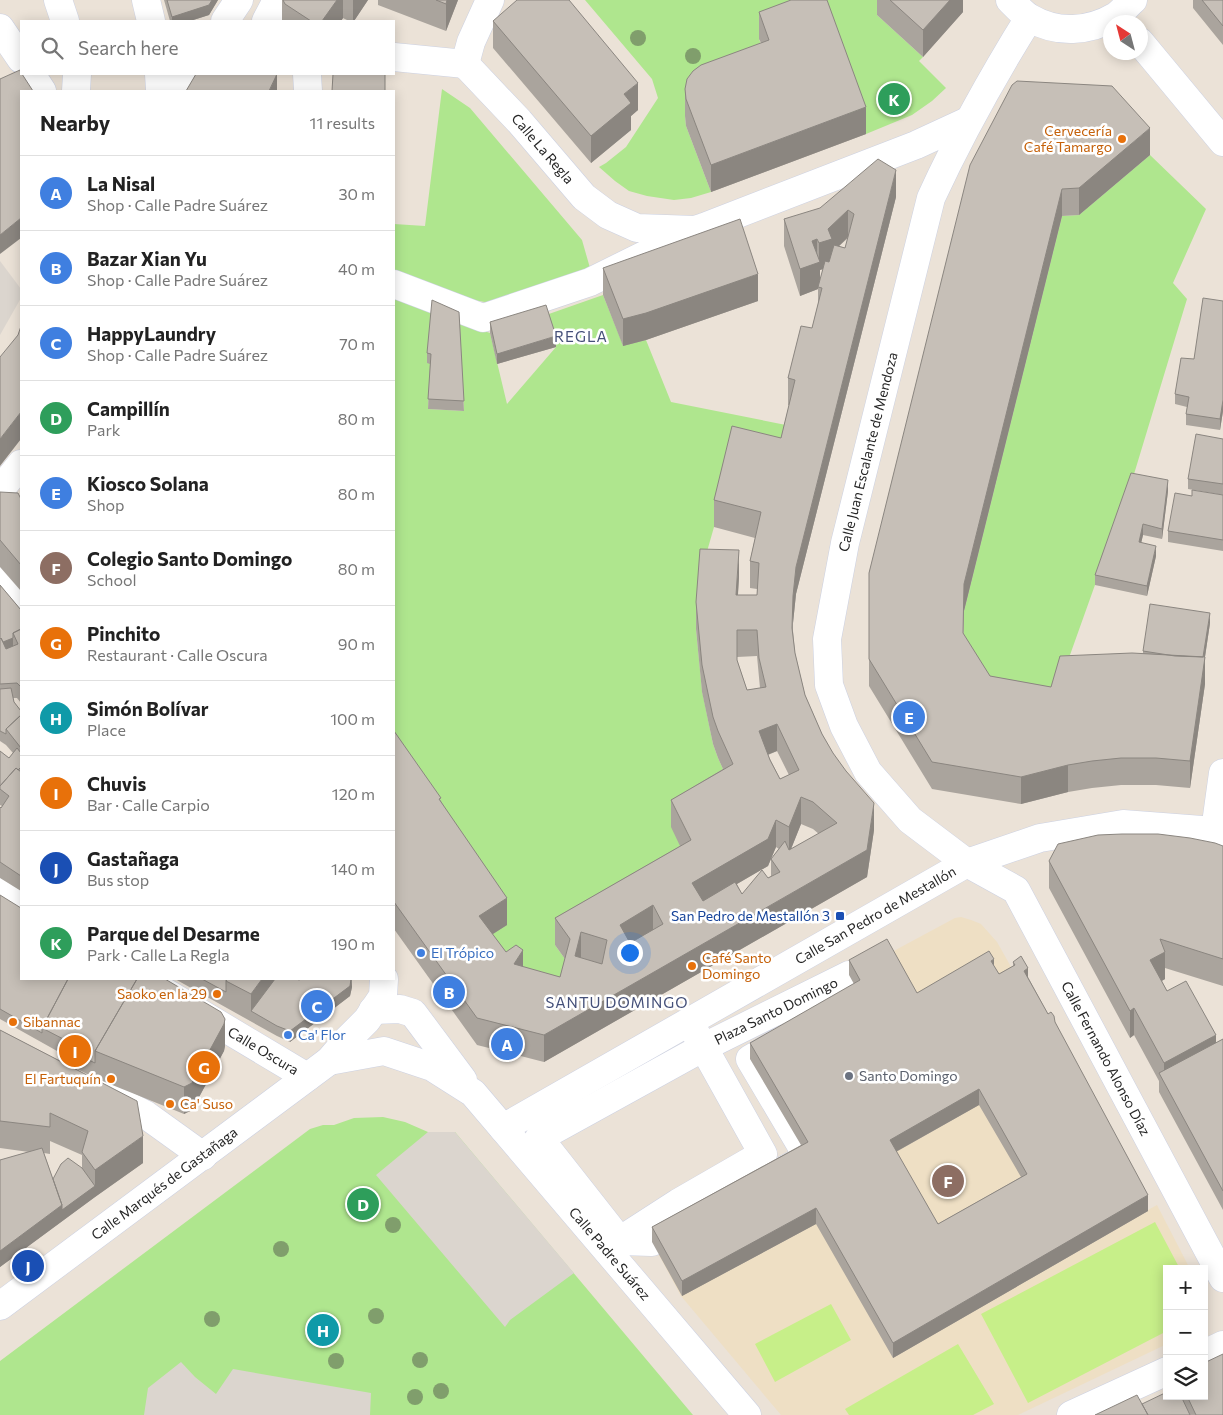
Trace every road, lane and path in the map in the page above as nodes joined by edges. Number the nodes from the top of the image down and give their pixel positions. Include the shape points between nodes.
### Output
1 (58, 0) edge
2 (146, 0) edge
3 (239, 0) edge
4 (277, 0) edge
5 (490, 0) edge
6 (1019, 9) edge
7 (1125, 12) edge
8 (66, 20) edge
9 (151, 20) edge
10 (226, 20) edge
11 (267, 20) edge
12 (0, 28) edge
13 (1148, 52) edge
14 (395, 57) edge
15 (20, 58) edge
16 (465, 64) junction
17 (32, 75) edge
18 (77, 75) edge
19 (158, 75) edge
20 (188, 75) edge
21 (307, 75) edge
22 (41, 90) edge
23 (76, 90) edge
24 (160, 90) edge
25 (178, 90) edge
26 (308, 90) edge
27 (968, 122) junction
28 (1223, 142) edge
29 (695, 230) junction
30 (395, 284) edge
31 (20, 465) edge
32 (0, 490) edge
33 (0, 581) edge
34 (20, 605) edge
35 (1223, 773) edge
36 (1219, 832) edge
37 (966, 863) junction
38 (0, 891) edge
39 (20, 904) edge
40 (145, 980) edge
41 (384, 980) edge
42 (373, 1010) junction
43 (689, 1022) junction
44 (704, 1047) junction
45 (330, 1061) junction
46 (307, 1077) junction
47 (86, 1084) edge
48 (473, 1093) junction
49 (503, 1128) junction
50 (203, 1156) junction
51 (613, 1245) junction
52 (1223, 1278) edge
53 (0, 1306) edge
54 (1223, 1346) edge
55 (1208, 1352) edge
56 (1163, 1373) edge
57 (747, 1415) edge
58 (1071, 1415) edge

1 - 8 street
2 - 9 street
3 - 10 street
4 - 11 street
5 - 16 street
6 - 7 street via 1050,27 1074,30 1096,26
6 - 27 street, Calle Juan Escalante de Mendoza
12 - 15 street
13 - 28 street
14 - 16 street
16 - 29 street, Calle La Regla via 584,197 608,215 637,228
17 - 22 street
18 - 23 street
19 - 24 street
20 - 25 street
21 - 26 street
27 - 29 street, Calle La Regla
27 - 37 street, Calle Juan Escalante de Mendoza via 931,198 845,543 827,639 829,685 844,726 868,772 910,820
29 - 30 street, Calle La Regla via 590,282 482,318
31 - 32 street
33 - 34 street
35 - 36 street
36 - 37 street, Calle San Pedro de Mestallón via 1124,824 1040,838
37 - 43 street, Calle San Pedro de Mestallón
37 - 52 street, Calle Fernando Alonso Díaz via 1016,890
38 - 39 street
40 - 46 street, Calle Oscura
41 - 42 street via 383,996
42 - 45 street
42 - 48 street, Calle Padre Suárez via 400,1009 413,1013
43 - 44 street
43 - 49 street, Calle San Pedro de Mestallón
44 - 51 street via 764,1154
44 - 51 street, Plaza Santo Domingo via 539,1138
44 - 51 street, Plaza Santo Domingo via 849,975 860,995 750,1059 808,1157 652,1242
45 - 46 street, Calle Marqués de Gastañaga
45 - 48 street, Calle Padre Suárez via 384,1051 432,1067
46 - 50 street, Calle Marqués de Gastañaga
47 - 50 street via 146,1115
48 - 49 street, Calle Padre Suárez
49 - 51 street, Calle Padre Suárez
50 - 53 street, Calle Marqués de Gastañaga
51 - 57 street, Calle Padre Suárez
54 - 55 street
56 - 58 street

